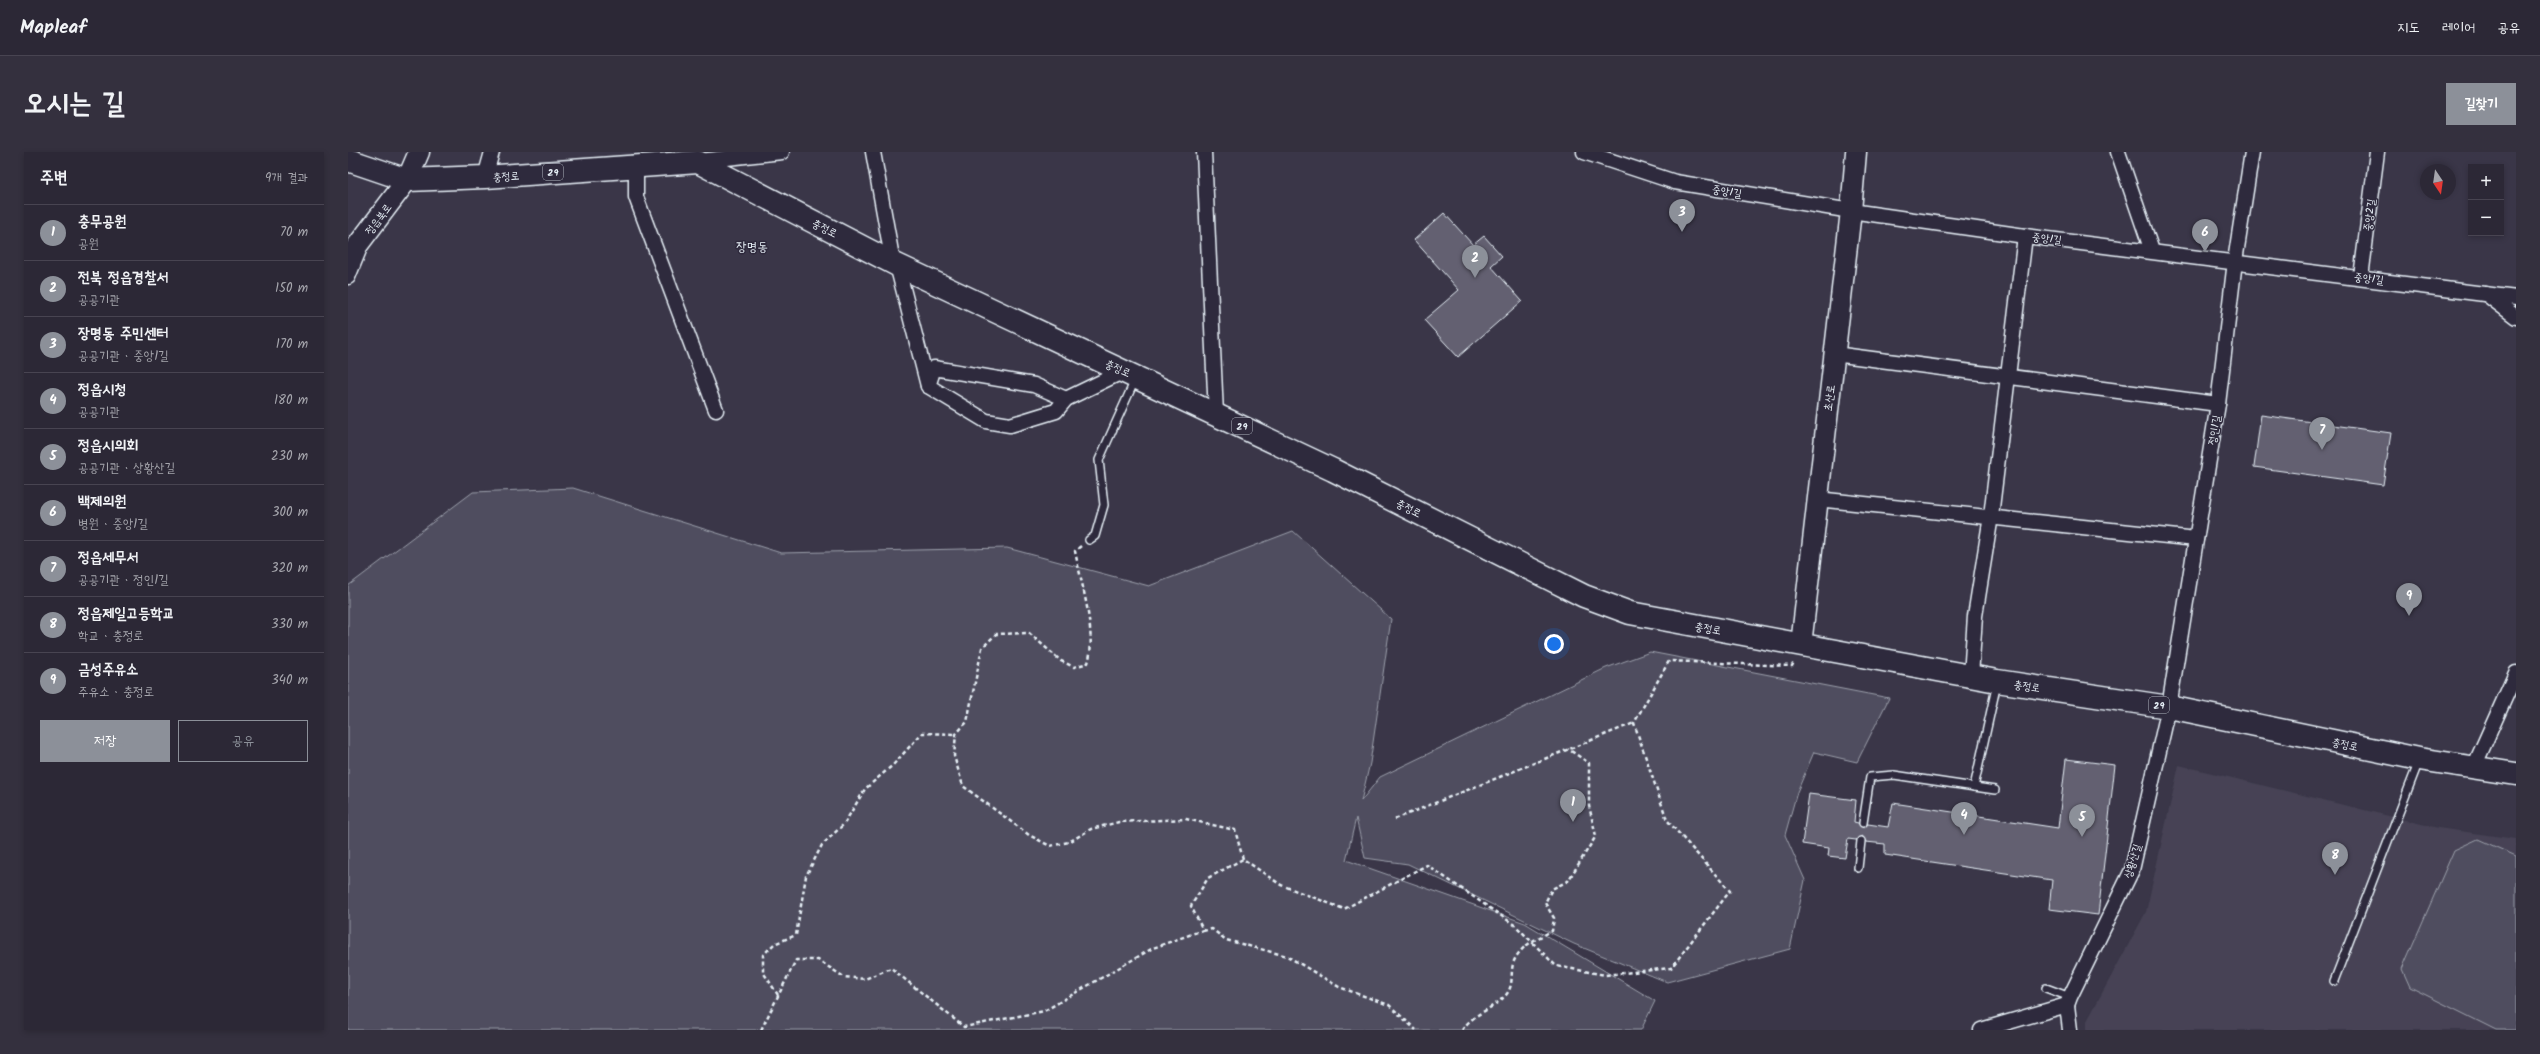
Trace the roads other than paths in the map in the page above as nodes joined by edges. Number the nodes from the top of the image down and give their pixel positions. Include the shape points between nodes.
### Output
1 (419, 152) edge
2 (492, 152) edge
3 (782, 152) edge
4 (873, 152) edge
5 (1204, 152) edge
6 (1584, 152) edge
7 (1856, 152) edge
8 (2118, 152) edge
9 (2252, 152) edge
10 (2377, 152) edge
11 (348, 160) edge
12 (698, 162) junction
13 (636, 166) junction
14 (485, 177) junction
15 (407, 180) junction
16 (1851, 211) junction
17 (2025, 236) junction
18 (363, 238) junction
19 (2152, 251) junction
20 (348, 258) edge
21 (2235, 261) junction
22 (895, 264) junction
23 (348, 277) edge
24 (2361, 277) junction
25 (2486, 293) junction
26 (2516, 298) edge
27 (2516, 317) edge
28 (1834, 354) junction
29 (1130, 373) junction
30 (2009, 378) junction
31 (928, 386) junction
32 (1066, 398) junction
33 (2218, 404) junction
34 (716, 410) dead end
35 (1216, 414) junction
36 (1818, 499) junction
37 (1991, 516) junction
38 (2196, 539) junction
39 (1089, 540) road end
40 (1801, 645) junction
41 (2516, 673) edge
42 (1970, 676) junction
43 (1997, 681) junction
44 (2169, 707) junction
45 (2419, 759) junction
46 (2473, 769) junction
47 (2516, 774) edge
48 (1974, 787) junction
49 (1995, 790) dead end
50 (1863, 823) dead end
51 (1861, 841) dead end
52 (1858, 868) dead end
53 (2334, 981) dead end
54 (2046, 988) dead end
55 (2068, 1001) junction
56 (1981, 1030) edge
57 (2070, 1030) edge

1 - 15 street, 정읍북로
2 - 14 street
3 - 12 street
4 - 22 street
5 - 35 street
6 - 16 street, 중앙1길 via 1675,182
7 - 16 street, 초산로
8 - 19 street
9 - 21 street, 정인1길
10 - 24 street, 중앙2길
11 - 15 main road, 충정로 / 29
12 - 13 main road, 충정로 / 29
12 - 22 main road, 충정로 / 29
13 - 14 main road, 충정로 / 29
13 - 34 street via 636,197
14 - 15 main road, 충정로 / 29
15 - 18 street, 정읍북로
16 - 17 street, 중앙1길
16 - 28 street, 초산로
17 - 19 street, 중앙1길
17 - 30 street
18 - 20 street, 정읍북로
18 - 23 street
19 - 21 street, 중앙1길
21 - 24 street, 중앙1길
21 - 33 street, 정인1길
22 - 29 main road, 충정로 / 29
22 - 31 street
24 - 25 street, 중앙1길
25 - 26 street, 중앙1길
25 - 27 street
28 - 30 street
28 - 36 street, 초산로
29 - 32 street
29 - 35 main road, 충정로 / 29
29 - 39 lane via 1098,460 1104,505 1095,536
30 - 33 street
30 - 37 street
31 - 32 street via 934,368 1034,385
31 - 32 street via 986,421 1010,425 1056,411
33 - 38 street, 정인1길
35 - 40 main road, 충정로 / 29 via 1584,596 1630,613
36 - 37 street
36 - 40 street, 초산로
37 - 38 street
37 - 42 street via 1975,616
38 - 44 street, 정인1길
40 - 42 main road, 충정로 / 29
41 - 46 street
42 - 43 main road, 충정로 / 29
43 - 44 main road, 충정로 / 29
43 - 48 lane
44 - 45 main road, 충정로 / 29
44 - 55 street, 상황산길 via 2132,870
45 - 46 main road, 충정로 / 29
45 - 53 lane
46 - 47 main road, 충정로 / 29
48 - 49 lane
48 - 50 lane via 1894,775 1870,777
51 - 52 lane
54 - 55 lane
55 - 56 street
55 - 57 street

